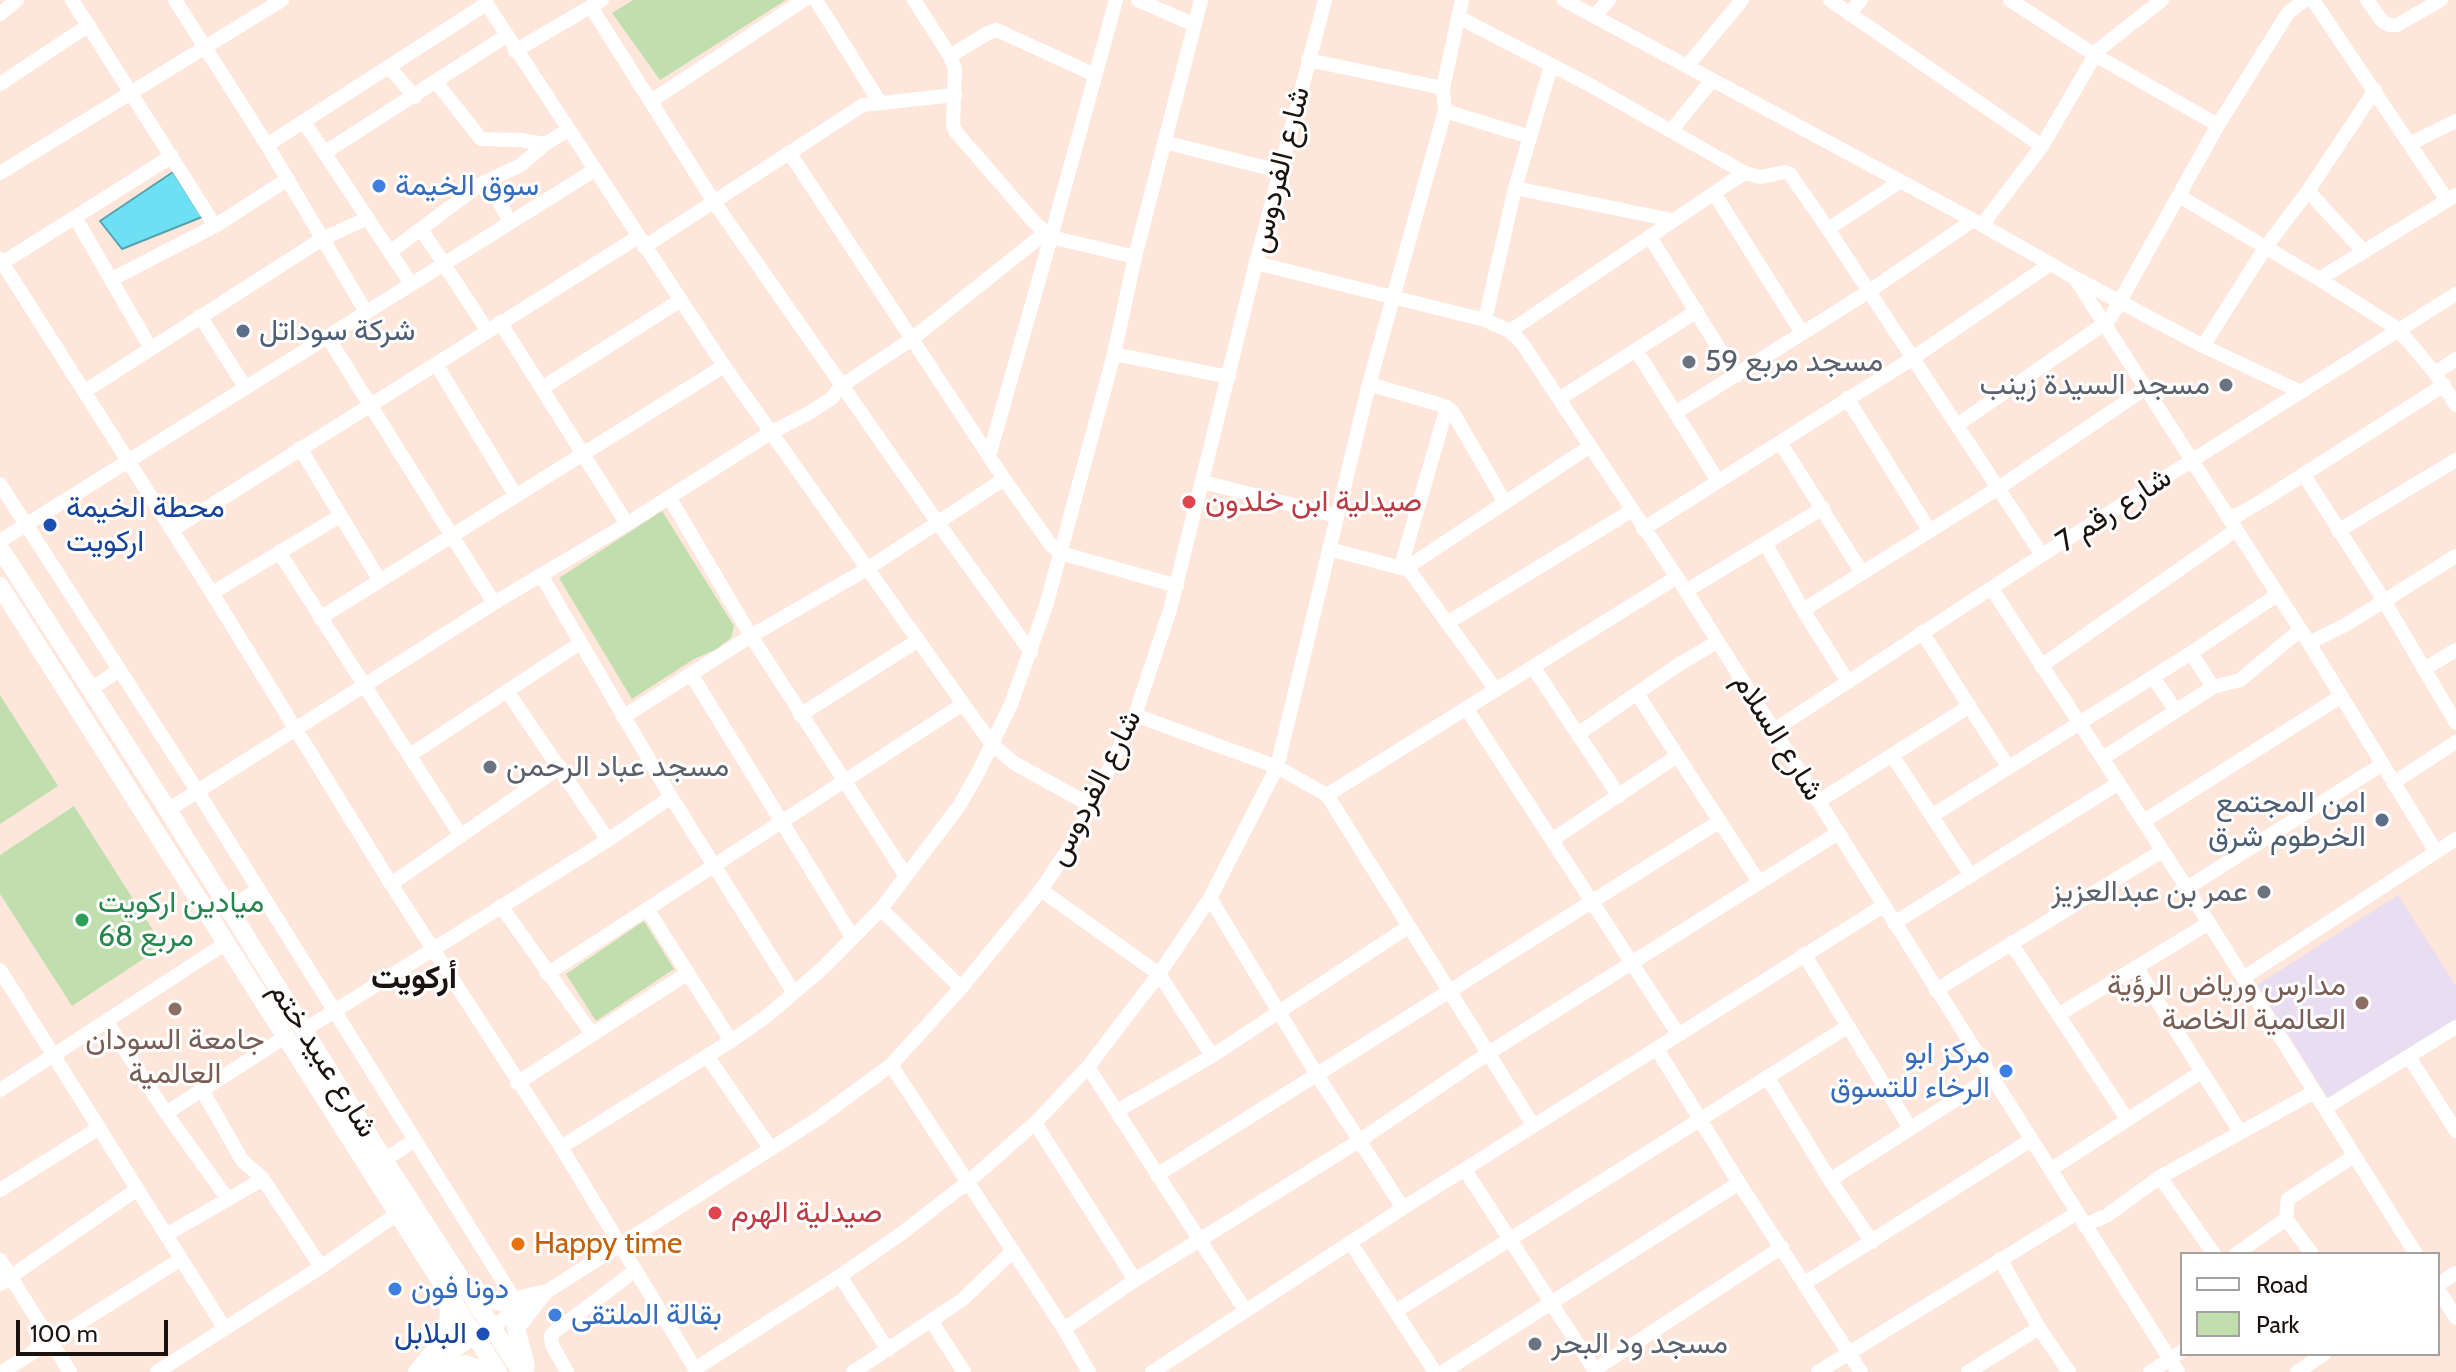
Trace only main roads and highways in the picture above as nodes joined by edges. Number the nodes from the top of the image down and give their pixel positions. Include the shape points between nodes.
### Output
1 (0, 548) edge
2 (0, 586) edge
3 (462, 1280) junction
4 (444, 1290) junction
5 (419, 1372) edge
6 (429, 1372) edge
7 (486, 1372) edge
8 (498, 1372) edge
9 (521, 1372) edge
10 (528, 1372) edge

1 - 3 main road, شارع عبيد ختم
2 - 4 main road, شارع عبيد ختم
3 - 9 main road, شارع عبيد ختم
3 - 10 main road via 505,1303 542,1294 516,1328
4 - 5 main road via 447,1335
4 - 8 main road, شارع عبيد ختم
6 - 7 main road via 465,1364

